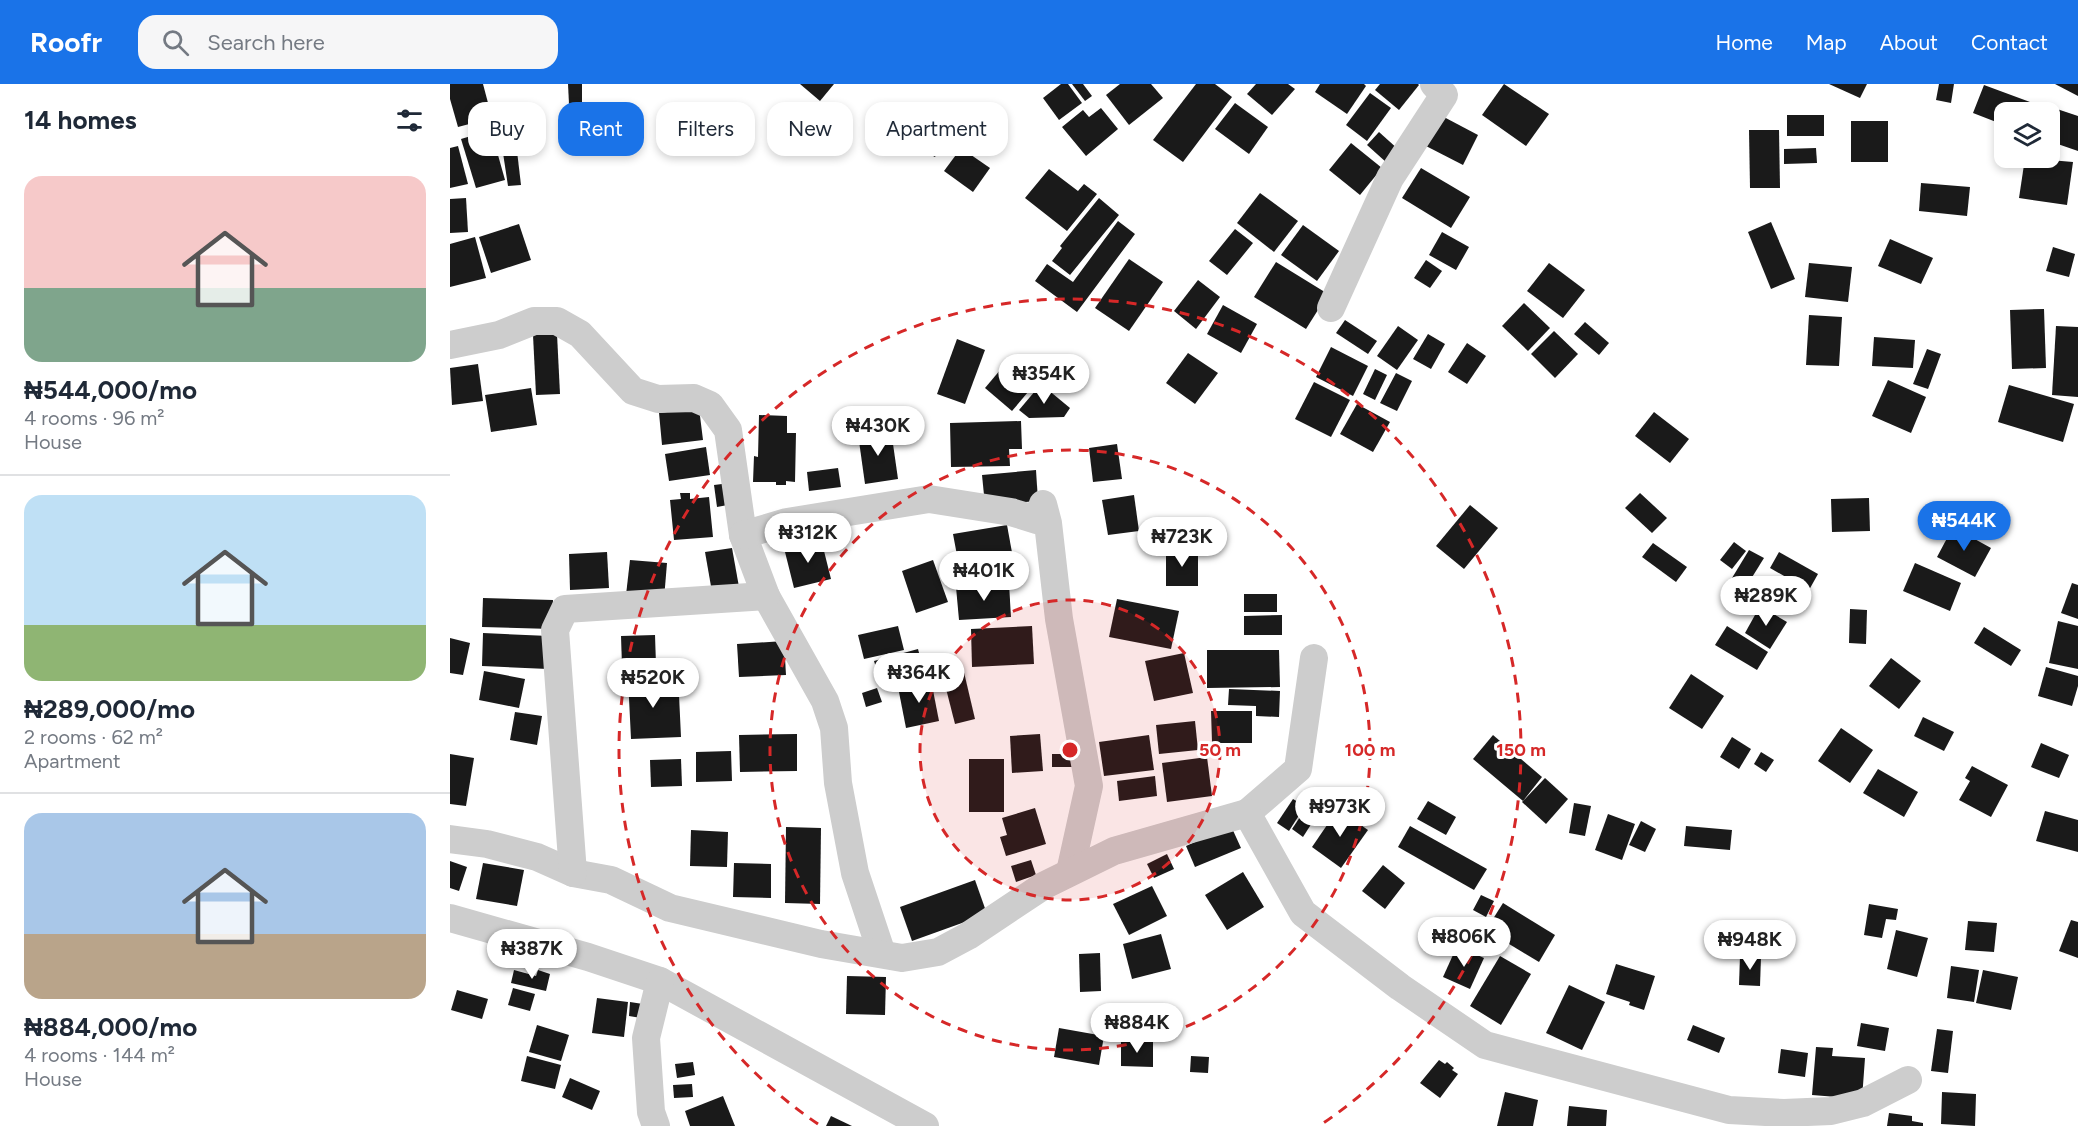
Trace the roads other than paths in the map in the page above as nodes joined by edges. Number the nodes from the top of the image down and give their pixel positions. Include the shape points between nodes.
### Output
1 (1443, 88) edge
2 (1332, 308) dead end
3 (450, 345) edge
4 (743, 535) junction
5 (766, 596) junction
6 (1314, 658) dead end
7 (1247, 813) junction
8 (450, 839) edge
9 (1070, 872) junction
10 (573, 873) junction
11 (450, 918) edge
12 (882, 954) junction
13 (660, 981) junction
14 (1908, 1080) dead end
15 (1725, 1118) edge
16 (656, 1126) edge
17 (924, 1126) edge

1 - 2 street via 1390,178
3 - 4 street via 499,335 534,321 558,321 580,334 633,391 658,399 694,398 710,405 728,430
4 - 5 street
4 - 9 street via 787,522 929,499 1011,512 1036,520 1043,504 1089,786
5 - 10 street via 565,609 555,630
5 - 12 street via 825,701 831,719 855,873
6 - 7 street via 1298,769
7 - 9 street via 1114,850
7 - 15 street via 1303,913 1485,1045
8 - 10 street via 537,857
9 - 12 street via 938,952 902,958
10 - 12 street via 610,880 670,908 821,944
11 - 13 street
13 - 16 street via 646,1038 651,1112
13 - 17 street
14 - 15 street via 1863,1103 1832,1111

